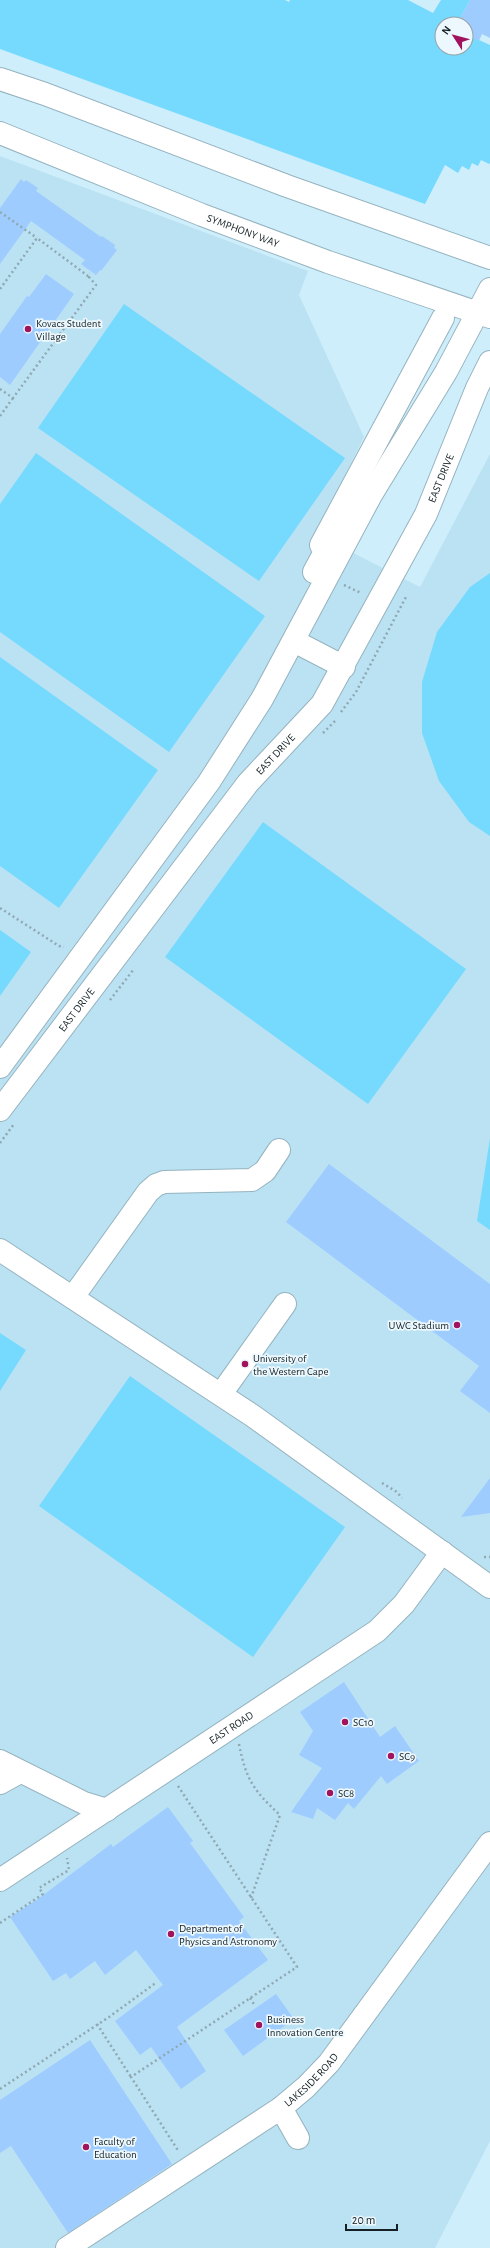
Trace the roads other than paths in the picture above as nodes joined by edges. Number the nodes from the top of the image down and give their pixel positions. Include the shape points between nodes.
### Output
1 (0, 79) edge
2 (0, 133) edge
3 (490, 258) edge
4 (490, 289) edge
5 (484, 315) edge
6 (443, 318) dead end
7 (490, 362) edge
8 (294, 641) junction
9 (344, 667) junction
10 (70, 948) road end
11 (0, 1067) edge
12 (10, 1114) edge
13 (279, 1150) dead end
14 (0, 1250) edge
15 (72, 1297) junction
16 (285, 1304) dead end
17 (221, 1394) junction
18 (442, 1552) junction
19 (490, 1588) edge
20 (6, 1770) edge
21 (107, 1810) junction
22 (490, 1843) edge
23 (0, 1880) edge
24 (281, 2108) junction
25 (298, 2138) dead end
26 (67, 2248) edge

1 - 3 main road via 287,186
2 - 5 main road, SYMPHONY WAY via 209,218
4 - 5 main road
5 - 8 main road via 370,495
6 - 10 main road via 321,545 327,548 242,712 219,747
7 - 9 main road, EAST DRIVE via 426,514
8 - 9 main road
8 - 11 main road via 262,699 210,782
9 - 12 main road, EAST DRIVE via 322,704 248,783
13 - 15 main road via 265,1170 252,1180 174,1181 156,1185 148,1192
14 - 15 main road
15 - 17 main road
16 - 17 main road
17 - 18 main road
18 - 19 main road
18 - 21 main road, EAST ROAD via 404,1604 377,1631
20 - 21 main road
21 - 23 main road, EAST ROAD
22 - 24 main road, LAKESIDE ROAD via 329,2062 306,2087
24 - 25 main road
24 - 26 main road, LAKESIDE ROAD

